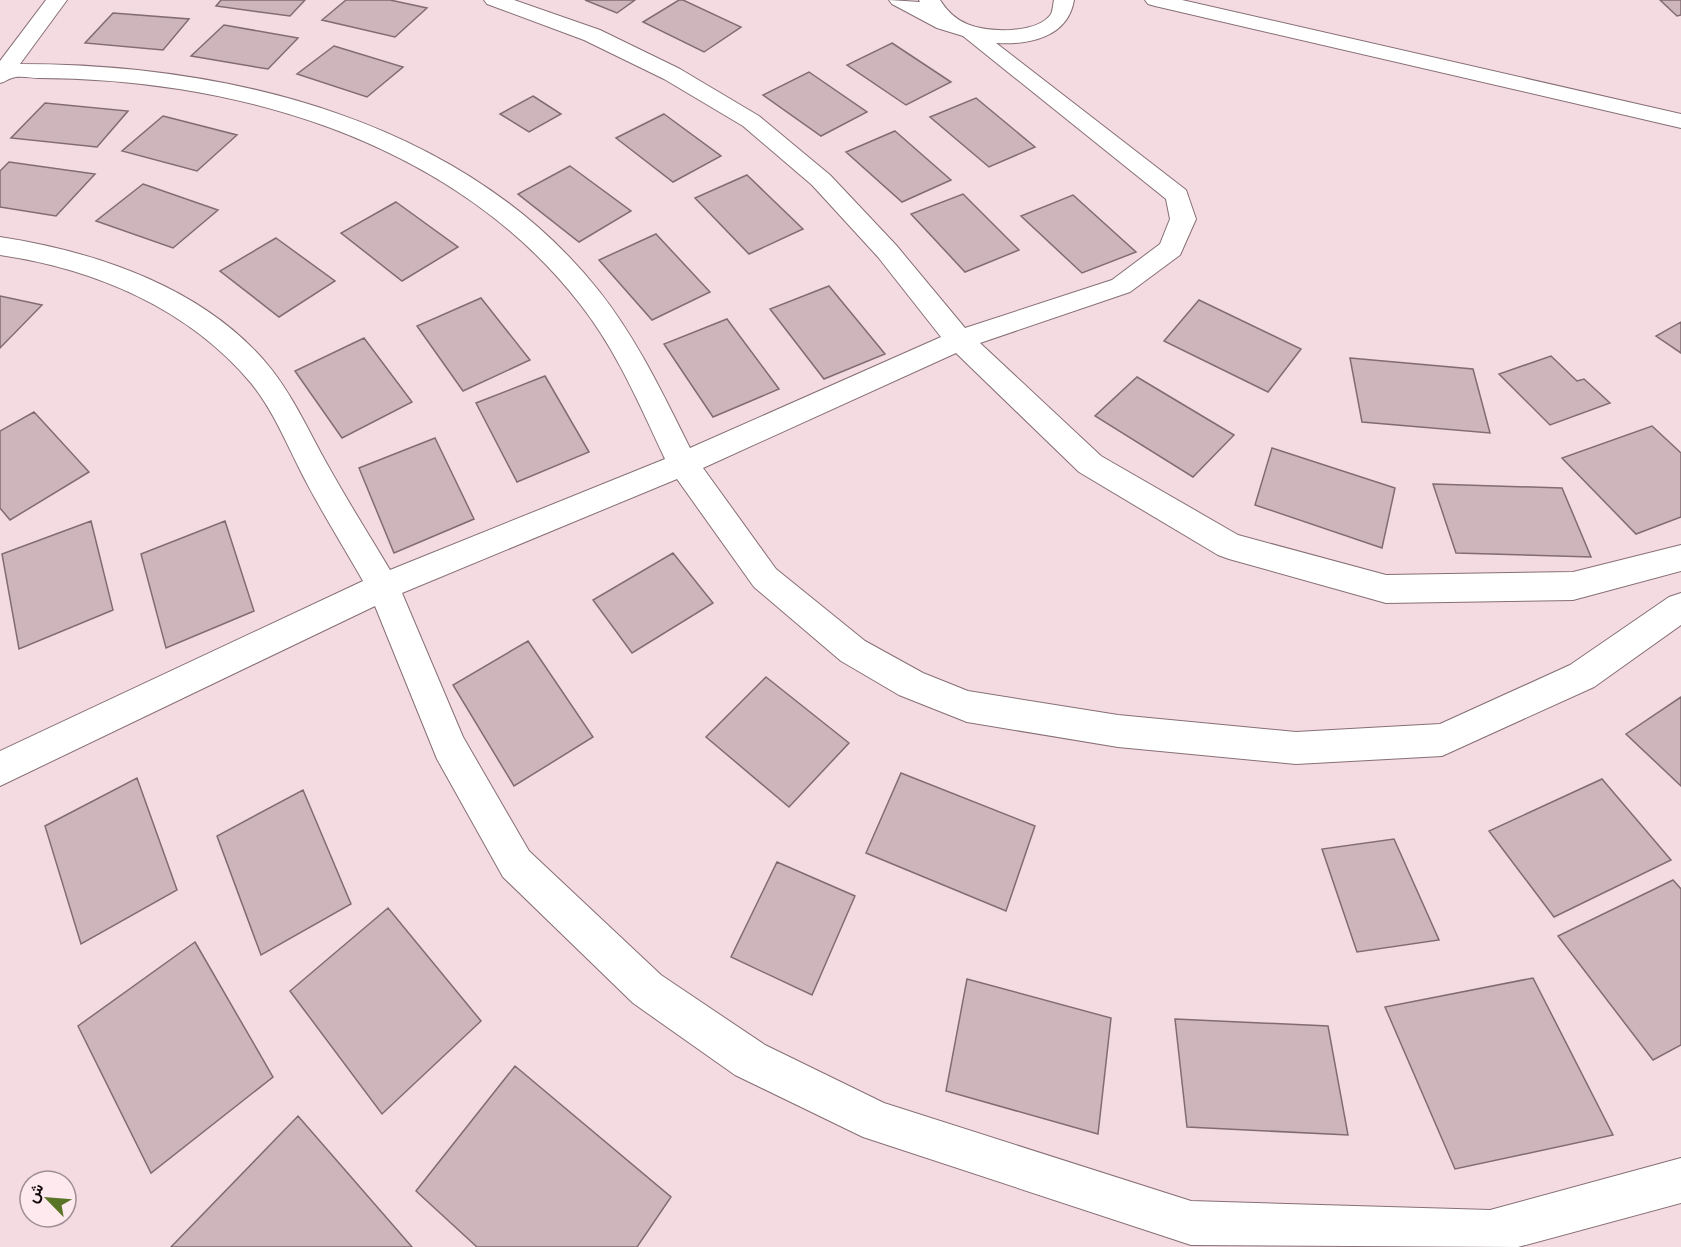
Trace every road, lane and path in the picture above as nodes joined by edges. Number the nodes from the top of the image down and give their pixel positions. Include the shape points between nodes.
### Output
1 (57, 0) edge
2 (494, 0) edge
3 (899, 0) edge
4 (929, 0) edge
5 (1064, 0) edge
6 (1155, 0) edge
7 (945, 23) junction
8 (972, 34) junction
9 (1, 72) edge
10 (1681, 121) edge
11 (0, 246) edge
12 (959, 340) junction
13 (683, 464) junction
14 (1681, 558) edge
15 (383, 587) junction
16 (1681, 607) edge
17 (0, 769) edge
18 (1681, 1180) edge

1 - 9 street
2 - 12 street via 592,35 672,74 751,121 821,180 887,251
3 - 7 street
4 - 7 street
5 - 8 street via 1061,15 1035,32 1015,37
6 - 10 street
7 - 8 street
8 - 12 street via 1177,196 1183,219 1171,249 1121,286
9 - 13 street via 55,70 137,76 214,88 288,105 348,126 423,160 484,198 540,243 590,298 633,362
11 - 15 street via 88,265 138,285 184,309 226,340 261,376 291,419 314,468
12 - 13 street
12 - 14 street via 1090,464 1229,546 1386,589 1573,586
13 - 15 street
13 - 16 street via 765,578 853,651 911,684 967,706 1118,732 1296,748 1442,740 1582,676
15 - 17 street
15 - 18 street via 450,747 516,864 647,989 750,1060 878,1122 1191,1223 1490,1232

